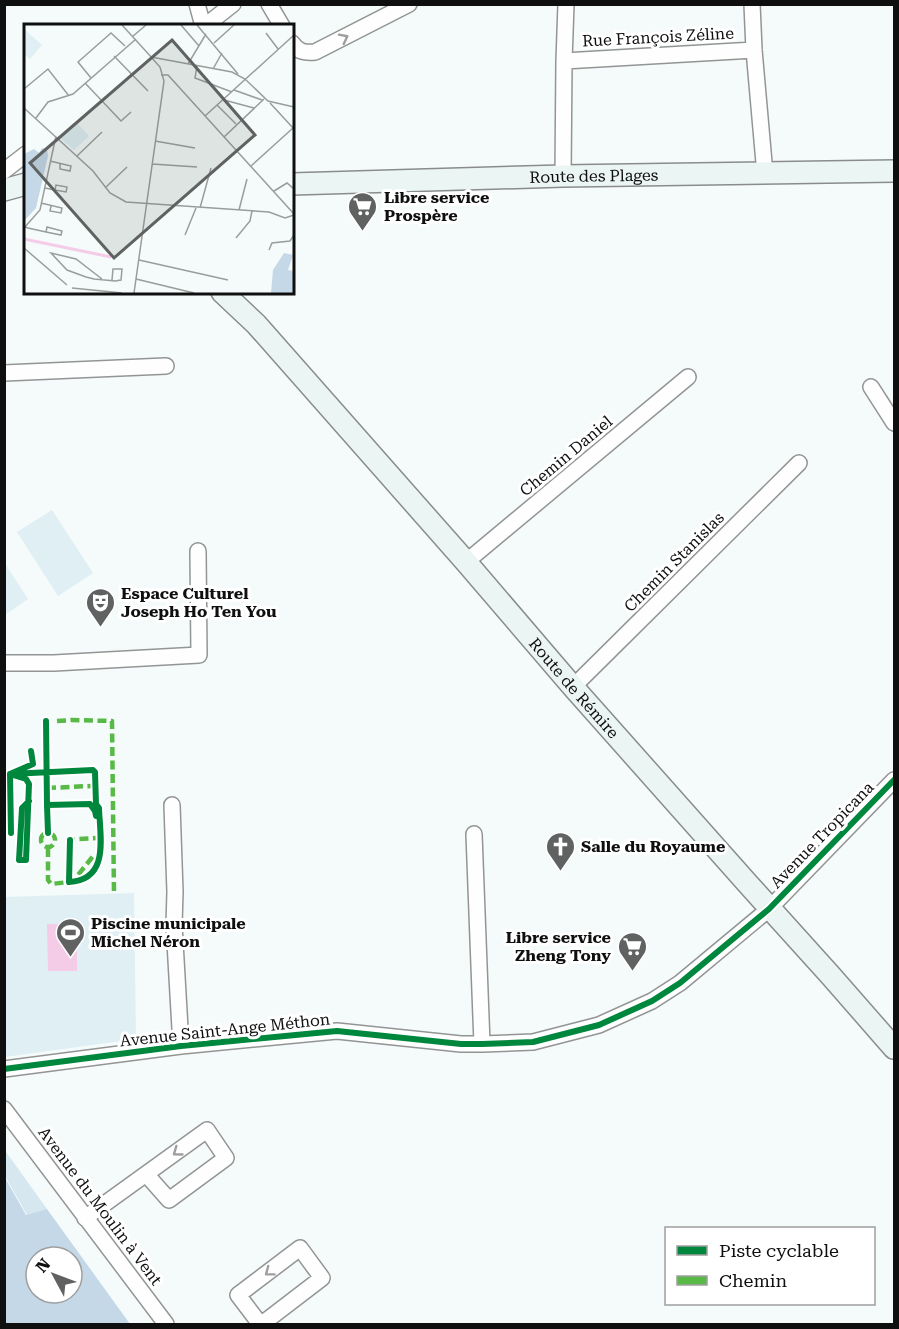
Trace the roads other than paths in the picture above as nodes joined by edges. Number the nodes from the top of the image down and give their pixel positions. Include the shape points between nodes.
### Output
1 (197, 4) edge
2 (233, 4) edge
3 (269, 4) edge
4 (409, 4) edge
5 (566, 4) edge
6 (753, 4) edge
7 (203, 24) edge
8 (207, 24) edge
9 (281, 24) edge
10 (294, 45) edge
11 (754, 50) junction
12 (564, 61) junction
13 (24, 156) edge
14 (4, 171) edge
15 (894, 171) edge
16 (765, 174) junction
17 (563, 176) junction
18 (294, 184) edge
19 (224, 294) edge
20 (238, 294) edge
21 (256, 324) junction
22 (166, 366) dead end
23 (4, 374) edge
24 (688, 377) dead end
25 (871, 387) dead end
26 (894, 423) edge
27 (799, 463) dead end
28 (198, 551) dead end
29 (466, 562) junction
30 (4, 663) edge
31 (573, 687) junction
32 (894, 780) edge
33 (172, 805) dead end
34 (474, 834) dead end
35 (769, 909) junction
36 (482, 1044) junction
37 (181, 1046) junction
38 (894, 1048) edge
39 (4, 1069) edge
40 (4, 1109) edge
41 (146, 1174) junction
42 (85, 1218) junction
43 (166, 1324) edge
44 (261, 1324) edge

1 - 7 street
2 - 8 street
3 - 9 street
10 -> 4 street via 299,51 315,52
5 - 12 street
6 - 11 street
11 - 12 street, Rue François Zéline
11 - 16 street
12 - 17 street
13 - 14 street
15 - 16 main road, Route des Plages
16 - 17 main road, Route des Plages
17 - 18 main road, Route des Plages
19 - 21 main road, Route de Rémire
20 - 21 main road, Route de Rémire
21 - 29 main road, Route de Rémire
22 - 23 street
24 - 29 street, Chemin Daniel
25 - 26 street
27 - 31 street, Chemin Stanislas
28 - 30 street via 199,655
29 - 31 main road, Route de Rémire
31 - 35 main road, Route de Rémire
32 - 35 street, Avenue Tropicana
33 - 37 street
34 - 36 street
35 - 36 street, Avenue Saint-Ange Méthon via 680,983 599,1025 533,1042
35 - 38 main road, Route de Rémire
36 - 37 street, Avenue Saint-Ange Méthon via 337,1031
37 - 39 street, Avenue Saint-Ange Méthon
40 - 42 street, Avenue du Moulin à Vent
41 -> 41 street via 170,1200 226,1158 207,1130
41 - 42 street
42 - 43 street, Avenue du Moulin à Vent
44 -> 44 street via 322,1278 300,1248 238,1295

